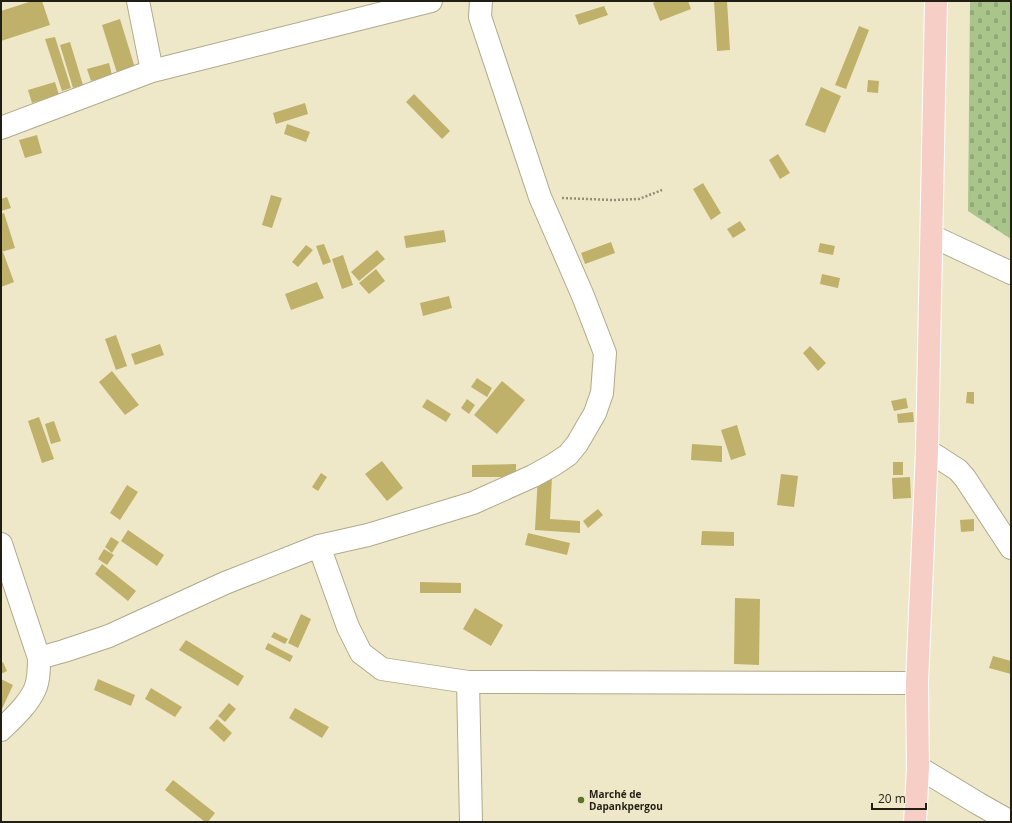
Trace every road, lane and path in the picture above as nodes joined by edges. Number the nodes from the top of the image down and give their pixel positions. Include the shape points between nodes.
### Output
1 (138, 1) edge
2 (431, 1) edge
3 (481, 1) edge
4 (936, 1) edge
5 (152, 71) junction
6 (1, 128) edge
7 (662, 190) dead end
8 (540, 197) junction
9 (932, 236) junction
10 (1011, 273) edge
11 (927, 450) junction
12 (1, 544) edge
13 (319, 546) junction
14 (1011, 548) edge
15 (39, 658) junction
16 (468, 682) junction
17 (917, 683) junction
18 (1, 730) edge
19 (918, 767) junction
20 (470, 822) edge
21 (915, 822) edge
22 (1011, 822) edge

1 - 5 street
2 - 5 street
3 - 8 street via 480,18
4 - 9 main road
5 - 6 street
7 - 8 path via 639,199
8 - 13 street via 583,296 604,353 602,393 595,413 578,444 553,465 473,503 368,535
9 - 10 street
9 - 11 main road
11 - 14 street via 966,478
11 - 17 main road
12 - 15 street
13 - 15 street via 225,583 109,636
13 - 16 street via 348,627 361,652 382,669
15 - 18 street via 35,688 27,703
16 - 17 street
16 - 20 street
17 - 19 main road
19 - 21 main road
19 - 22 street

